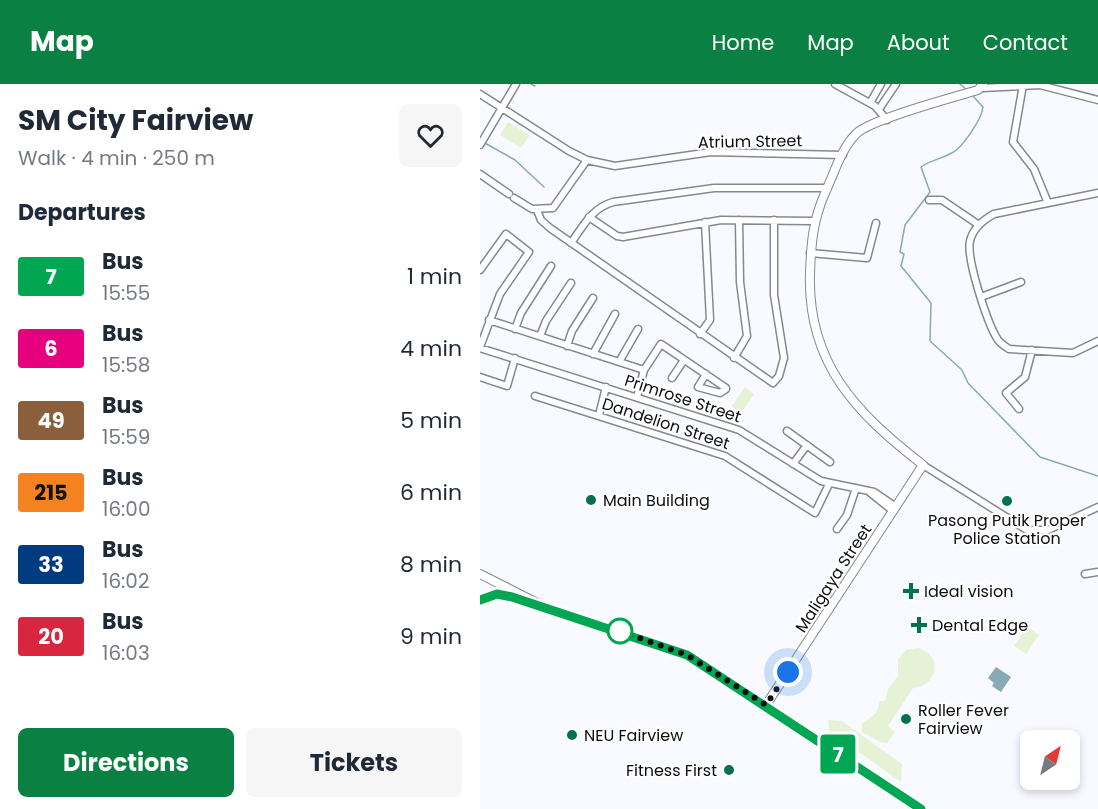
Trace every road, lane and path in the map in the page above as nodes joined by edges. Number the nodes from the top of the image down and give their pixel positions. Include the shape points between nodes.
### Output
1 (516, 84) edge
2 (835, 84) edge
3 (881, 84) edge
4 (896, 84) edge
5 (1023, 85) edge
6 (982, 86) edge
7 (480, 94) edge
8 (1098, 100) edge
9 (870, 103) junction
10 (502, 107) junction
11 (879, 109) junction
12 (887, 120) junction
13 (480, 146) edge
14 (843, 155) junction
15 (587, 160) junction
16 (480, 174) edge
17 (827, 188) junction
18 (1098, 193) edge
19 (929, 200) dead end
20 (1048, 203) junction
21 (537, 210) junction
22 (589, 217) junction
23 (739, 220) junction
24 (774, 220) junction
25 (811, 221) junction
26 (705, 222) junction
27 (876, 222) dead end
28 (979, 225) junction
29 (571, 243) junction
30 (810, 253) junction
31 (551, 266) dead end
32 (480, 270) edge
33 (1021, 282) dead end
34 (571, 283) dead end
35 (981, 297) junction
36 (593, 298) dead end
37 (615, 314) dead end
38 (489, 320) junction
39 (515, 329) junction
40 (638, 329) dead end
41 (700, 334) junction
42 (540, 336) junction
43 (1098, 341) edge
44 (567, 345) junction
45 (480, 347) edge
46 (1032, 350) junction
47 (593, 354) junction
48 (515, 358) junction
49 (734, 358) junction
50 (684, 360) junction
51 (619, 362) junction
52 (644, 370) junction
53 (706, 374) dead end
54 (480, 377) edge
55 (672, 378) dead end
56 (606, 387) junction
57 (535, 396) dead end
58 (637, 397) junction
59 (1019, 409) dead end
60 (599, 415) junction
61 (787, 431) dead end
62 (807, 445) junction
63 (830, 462) dead end
64 (793, 465) junction
65 (923, 465) junction
66 (829, 484) junction
67 (856, 488) junction
68 (894, 509) junction
69 (1096, 511) edge
70 (837, 529) dead end
71 (1098, 572) edge
72 (480, 574) edge
73 (1085, 574) dead end
74 (480, 600) edge
75 (547, 608) junction
76 (766, 705) junction
77 (921, 809) edge

1 - 10 street
2 - 9 street
3 - 9 street
4 - 11 street
5 - 6 street
5 - 8 street via 1047,86
5 - 20 street via 1013,142 1034,169
6 - 12 main road
7 - 10 street
9 - 11 street
10 - 13 street
10 - 15 street
11 - 12 street
12 - 14 main road via 857,133
14 - 15 street, Atrium Street via 711,152 615,166
14 - 17 main road
15 - 21 street via 557,204
16 - 21 street
17 - 22 street via 714,188 613,202
17 - 25 main road
18 - 20 street
19 - 28 street via 942,200
20 - 28 street via 994,214
21 - 29 street via 545,224
22 - 26 street via 623,237
22 - 29 street
23 - 24 street
23 - 26 street
23 - 49 street via 740,282 747,336
24 - 25 street
24 - 49 street via 774,296 784,358 781,372 773,383
25 - 30 main road
26 - 41 street via 710,320
27 - 30 street via 867,258
28 - 35 street via 970,242 969,257
29 - 41 street
30 - 65 main road via 811,314 831,369 858,408
31 - 39 street
32 - 38 street via 506,234 529,252 500,294
33 - 35 street
34 - 42 street
35 - 46 street via 1002,344 1009,349
36 - 44 street
37 - 47 street
38 - 39 street
38 - 45 street
39 - 42 street
40 - 51 street
41 - 49 street
42 - 44 street
43 - 46 street via 1073,353
44 - 47 street
45 - 48 street, Primrose Street
46 - 59 street via 1025,376 1006,393
47 - 51 street
48 - 54 street via 507,386
48 - 56 street, Primrose Street
50 - 52 street via 661,344
50 - 53 street
50 - 55 street
51 - 52 street
52 - 58 street
56 - 58 street, Primrose Street
56 - 60 street
57 - 60 street, Dandelion Street
58 - 64 street, Primrose Street via 739,430
60 - 66 street, Dandelion Street via 725,456 815,513
61 - 62 street
62 - 63 street
62 - 64 street
64 - 66 street, Primrose Street
65 - 68 main road, Maligaya Street
65 - 69 street via 1027,530 1048,530
66 - 67 street, Primrose Street
67 - 68 street, Primrose Street via 868,491
67 - 70 street via 847,515
68 - 76 main road, Maligaya Street
71 - 73 street
72 - 75 main road
74 - 75 main road via 502,595
75 - 76 main road via 677,650
76 - 77 main road

